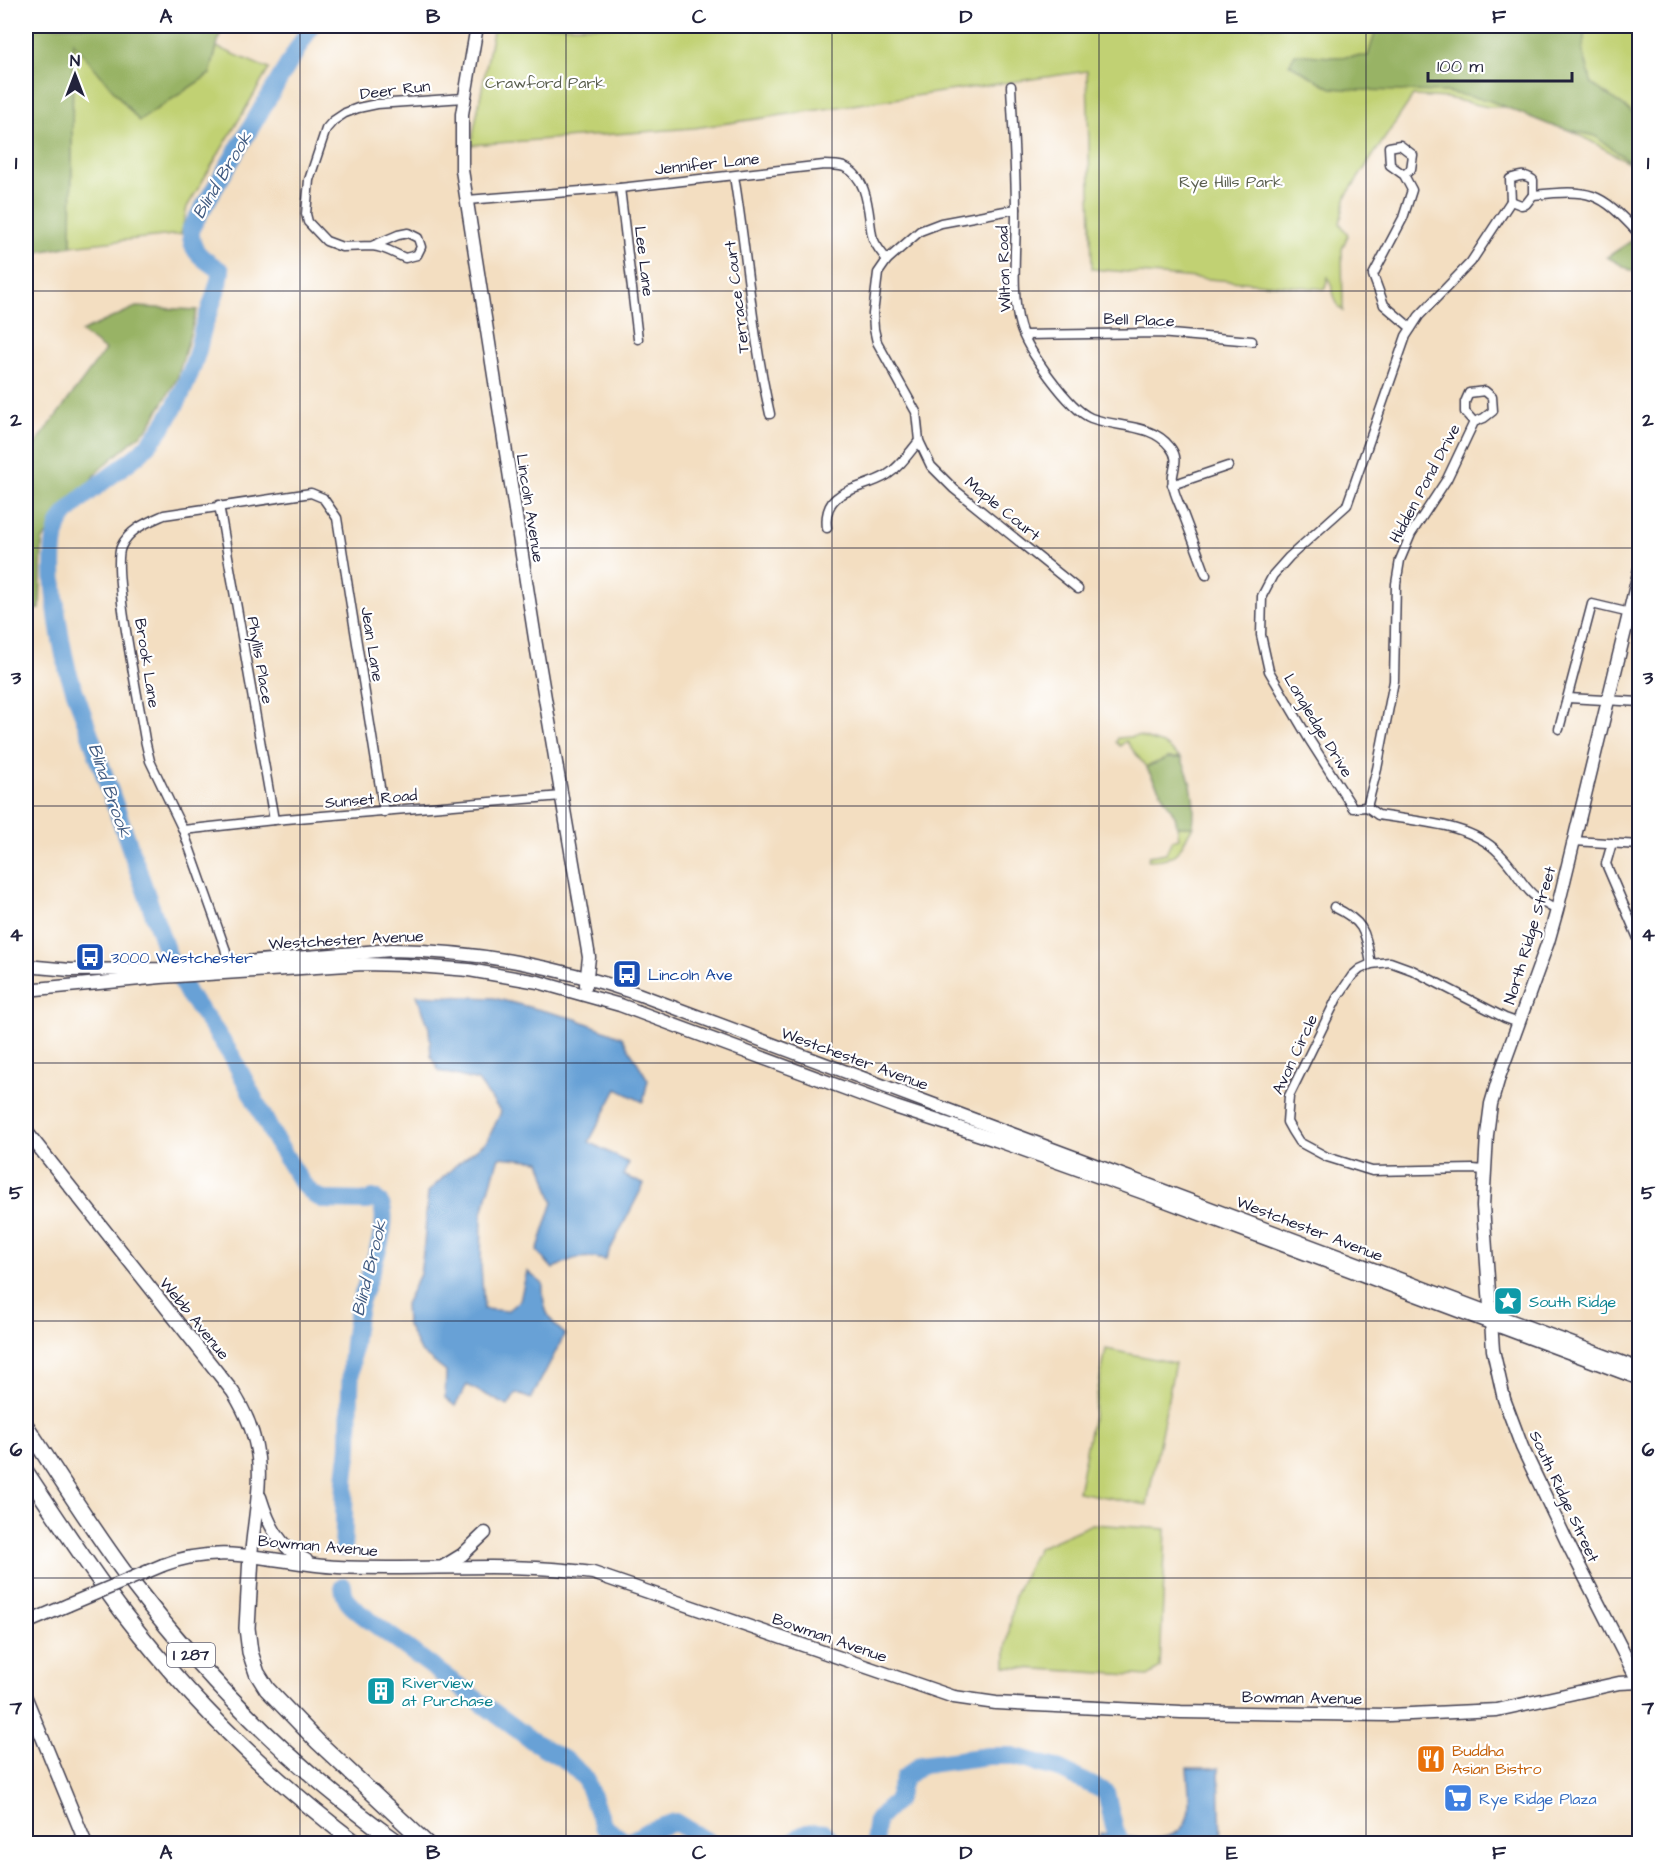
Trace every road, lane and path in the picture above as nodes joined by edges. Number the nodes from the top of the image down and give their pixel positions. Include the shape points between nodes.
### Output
1 (477, 26) edge
2 (1011, 86) dead end
3 (464, 98) junction
4 (1404, 175) dead end
5 (734, 176) junction
6 (620, 188) junction
7 (1533, 195) junction
8 (467, 200) junction
9 (1510, 201) junction
10 (1016, 209) junction
11 (1638, 233) edge
12 (372, 246) junction
13 (887, 260) junction
14 (1412, 328) junction
15 (1025, 335) junction
16 (638, 339) dead end
17 (1252, 341) dead end
18 (770, 414) dead end
19 (1474, 422) dead end
20 (919, 441) junction
21 (1228, 466) dead end
22 (1172, 485) junction
23 (311, 493) joint
24 (219, 505) junction
25 (827, 528) dead end
26 (1640, 569) edge
27 (1206, 574) dead end
28 (1637, 588) edge
29 (1078, 590) dead end
30 (1630, 613) junction
31 (1568, 698) junction
32 (1608, 699) junction
33 (1640, 702) edge
34 (1559, 729) dead end
35 (562, 796) junction
36 (1366, 807) junction
37 (384, 812) junction
38 (274, 820) junction
39 (183, 830) junction
40 (1574, 840) junction
41 (1612, 843) junction
42 (1640, 845) edge
43 (1334, 907) dead end
44 (1557, 910) junction
45 (1640, 943) edge
46 (1371, 964) junction
47 (26, 966) edge
48 (229, 968) junction
49 (158, 973) junction
50 (587, 978) junction
51 (26, 990) edge
52 (585, 995) junction
53 (1519, 1023) junction
54 (26, 1131) edge
55 (1483, 1170) junction
56 (1490, 1318) junction
57 (1640, 1369) edge
58 (1640, 1379) edge
59 (26, 1426) edge
60 (26, 1472) edge
61 (259, 1493) junction
62 (485, 1533) dead end
63 (251, 1556) junction
64 (314, 1564) junction
65 (442, 1567) junction
66 (26, 1623) edge
67 (1639, 1683) edge
68 (26, 1698) edge
69 (86, 1844) edge
70 (357, 1844) edge
71 (400, 1844) edge
72 (427, 1844) edge

1 - 3 main road, Lincoln Avenue
2 - 10 street, Wilton Road
3 - 8 main road, Lincoln Avenue via 461,147
3 - 12 street, Deer Run via 358,108 326,129 309,180 308,222 326,241 342,247
4 - 14 street via 1412,190 1403,218 1373,275 1384,305
5 - 6 street, Jennifer Lane
5 - 13 street, Jennifer Lane via 824,165 847,168 860,182 872,238
5 - 18 street, Terrace Court via 759,363
6 - 8 street, Jennifer Lane
6 - 16 street, Lee Lane
7 - 9 street via 1526,204
7 - 9 street via 1533,180 1521,175 1510,179
7 - 11 street via 1568,191 1602,198
8 - 35 main road, Lincoln Avenue
9 - 14 street, Longledge Drive via 1471,262
10 - 13 street via 941,223 920,231
10 - 15 street, Wilton Road via 1016,299
12 - 12 street, Deer Run via 408,233 418,238 421,248 417,255 405,258 385,247
13 - 20 street via 877,281 873,329 916,412
14 - 36 street, Longledge Drive via 1399,353 1347,505 1284,563 1262,596 1261,634 1269,671 1353,808
15 - 17 street, Bell Place via 1160,333
15 - 22 street, Wilton Road via 1036,358 1077,410 1089,417 1162,437 1177,457
19 - 36 street, Hidden Pond Drive via 1447,479 1411,534 1400,560 1394,681
20 - 25 street via 886,476 837,496 829,505
20 - 29 street, Maple Court via 931,466 954,489
21 - 22 street
22 - 27 street, Wilton Road
23 - 24 street, Brook Lane
23 - 37 street, Jean Lane via 323,498 338,518
24 - 38 street, Phyllis Place
24 - 39 street, Brook Lane via 165,515 144,524 128,535 119,553 121,593 145,740 150,761
26 - 28 main road, North Ridge Street
28 - 30 main road, North Ridge Street
30 - 31 street via 1592,604
30 - 32 main road, North Ridge Street
31 - 32 street
31 - 34 street
32 - 33 street
32 - 40 main road, North Ridge Street
35 - 37 street, Sunset Road
35 - 50 main road, Lincoln Avenue via 589,957
36 - 44 street, Longledge Drive via 1378,815 1467,831 1499,853 1530,894
37 - 38 street, Sunset Road
38 - 39 street, Sunset Road
39 - 48 street, Brook Lane
40 - 41 street
40 - 44 main road, North Ridge Street
41 - 42 street
41 - 45 street via 1606,864
43 - 46 street via 1360,923
44 - 53 main road, North Ridge Street
46 - 53 street via 1390,962 1412,970
46 - 55 street, Avon Circle via 1352,976 1337,998 1294,1083 1287,1122 1299,1142 1309,1149 1353,1167 1372,1171
47 - 49 main road, Westchester Avenue
48 - 49 main road, Westchester Avenue
48 - 50 main road, Westchester Avenue via 357,951 426,950 496,957
48 - 52 main road, Westchester Avenue via 404,965 504,975
49 - 51 main road, Westchester Avenue
50 - 52 main road, Lincoln Avenue
50 - 56 main road, Westchester Avenue
52 - 56 main road, Westchester Avenue
53 - 55 main road, North Ridge Street via 1491,1104
54 - 61 main road, Webb Avenue via 233,1392 254,1433 260,1464
55 - 56 main road, North Ridge Street
56 - 57 main road, Westchester Avenue
56 - 58 main road, Westchester Avenue
56 - 67 main road, South Ridge Street via 1504,1399 1522,1447
59 - 71 highway, I 287 via 123,1570 200,1665 293,1758
60 - 70 highway, I 287 via 102,1585 181,1682 270,1771
61 - 63 main road, Webb Avenue
61 - 64 main road via 274,1532 297,1556
62 - 65 main road
63 - 64 main road, Bowman Avenue
63 - 66 main road, Bowman Avenue, bridge via 205,1554 184,1558
63 - 72 highway via 247,1628 257,1673 267,1689 318,1742
64 - 65 main road, Bowman Avenue
65 - 67 main road, Bowman Avenue via 534,1567 592,1574 954,1697 996,1703 1181,1713 1389,1715 1497,1710 1618,1683
68 - 69 main road

